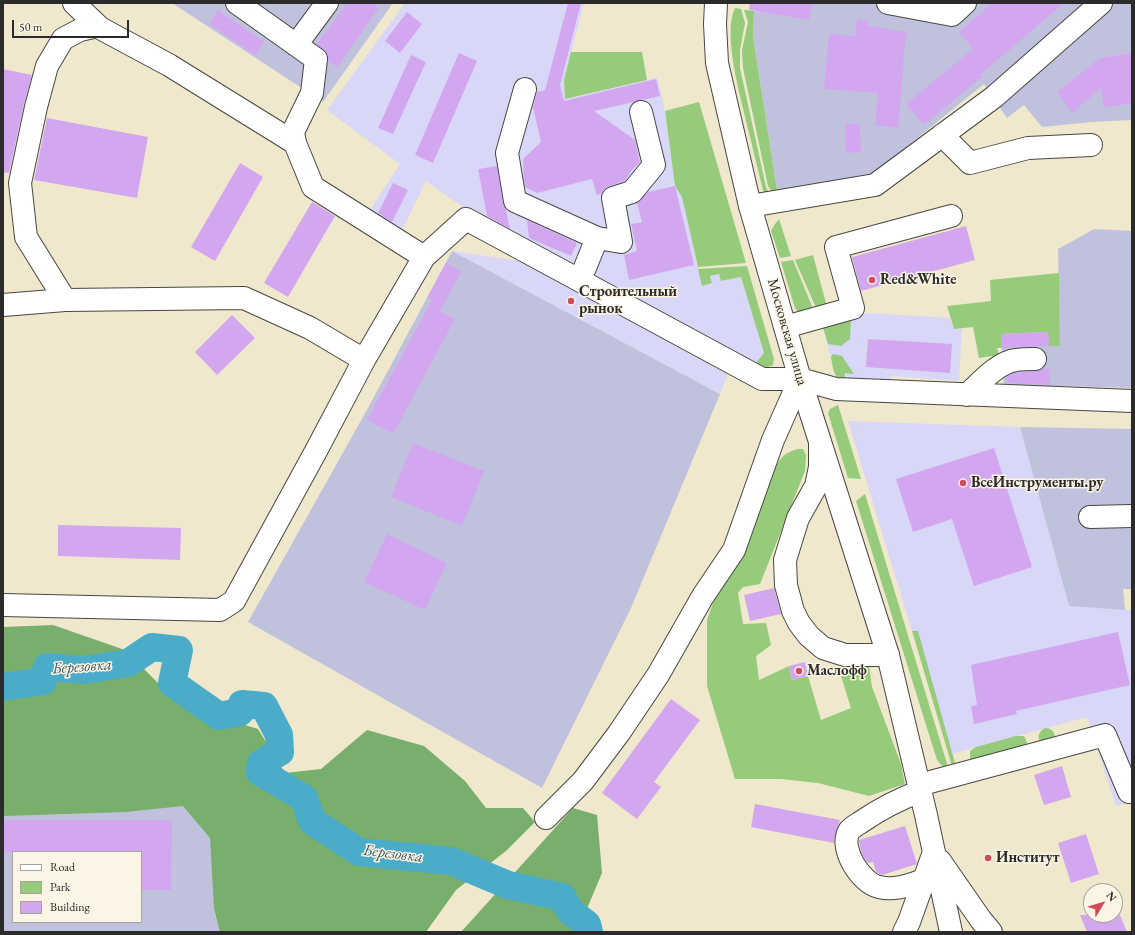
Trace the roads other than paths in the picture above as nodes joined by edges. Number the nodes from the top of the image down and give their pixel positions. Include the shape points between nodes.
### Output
1 (74, 3) edge
2 (237, 3) edge
3 (327, 3) edge
4 (716, 3) edge
5 (888, 3) edge
6 (965, 3) edge
7 (1101, 3) edge
8 (98, 26) junction
9 (296, 45) junction
10 (525, 89) dead end
11 (641, 112) dead end
12 (942, 135) junction
13 (295, 143) junction
14 (1091, 145) dead end
15 (750, 206) junction
16 (951, 216) dead end
17 (598, 238) junction
18 (424, 257) junction
19 (580, 280) junction
20 (65, 300) junction
21 (3, 305) edge
22 (785, 327) junction
23 (1035, 359) dead end
24 (364, 360) junction
25 (800, 379) junction
26 (967, 395) junction
27 (1132, 401) edge
28 (820, 440) junction
29 (1132, 516) edge
30 (1090, 517) dead end
31 (3, 605) edge
32 (888, 655) junction
33 (920, 788) junction
34 (1132, 791) edge
35 (546, 818) dead end
36 (934, 852) junction
37 (924, 880) junction
38 (904, 932) edge
39 (951, 932) edge
40 (991, 932) edge

1 - 8 street
2 - 9 street
3 - 9 street
4 - 15 street, Московская улица via 718,63
5 - 6 street via 952,15
7 - 12 street via 994,97
8 - 13 street via 169,65
8 - 20 street via 80,30 63,39 47,66 20,183 26,237
9 - 13 street via 316,59 312,93 293,132
10 - 17 street via 507,153 515,201
11 - 17 street via 654,165 632,192 613,198 621,242
12 - 14 street via 970,163 1028,148
12 - 15 street via 876,185
13 - 18 street via 313,187
15 - 22 street, Московская улица
16 - 22 street via 836,247 853,308
17 - 19 street
18 - 19 street via 466,219
18 - 24 street
19 - 25 street via 762,379
20 - 21 street
20 - 24 street via 244,298 310,328
22 - 25 street, Московская улица
23 - 26 street via 1005,363
24 - 31 street via 234,601 220,610
25 - 26 street via 836,389
25 - 28 street, Московская улица
25 - 35 street via 773,440 734,550 703,596 658,675 619,732 583,781
26 - 27 street
28 - 32 street, Московская улица
28 - 32 street via 820,467 816,486 798,518 785,560 786,585 793,611 809,636 823,648 845,655
29 - 30 street
32 - 33 street, Московская улица
33 - 34 street via 1105,735 1129,792
33 - 36 street, Московская улица
33 - 37 street via 878,810 849,831 846,841 847,854 852,862 868,881 878,887 897,888
36 - 37 street
36 - 39 street, Московская улица
36 - 40 street
37 - 38 street

